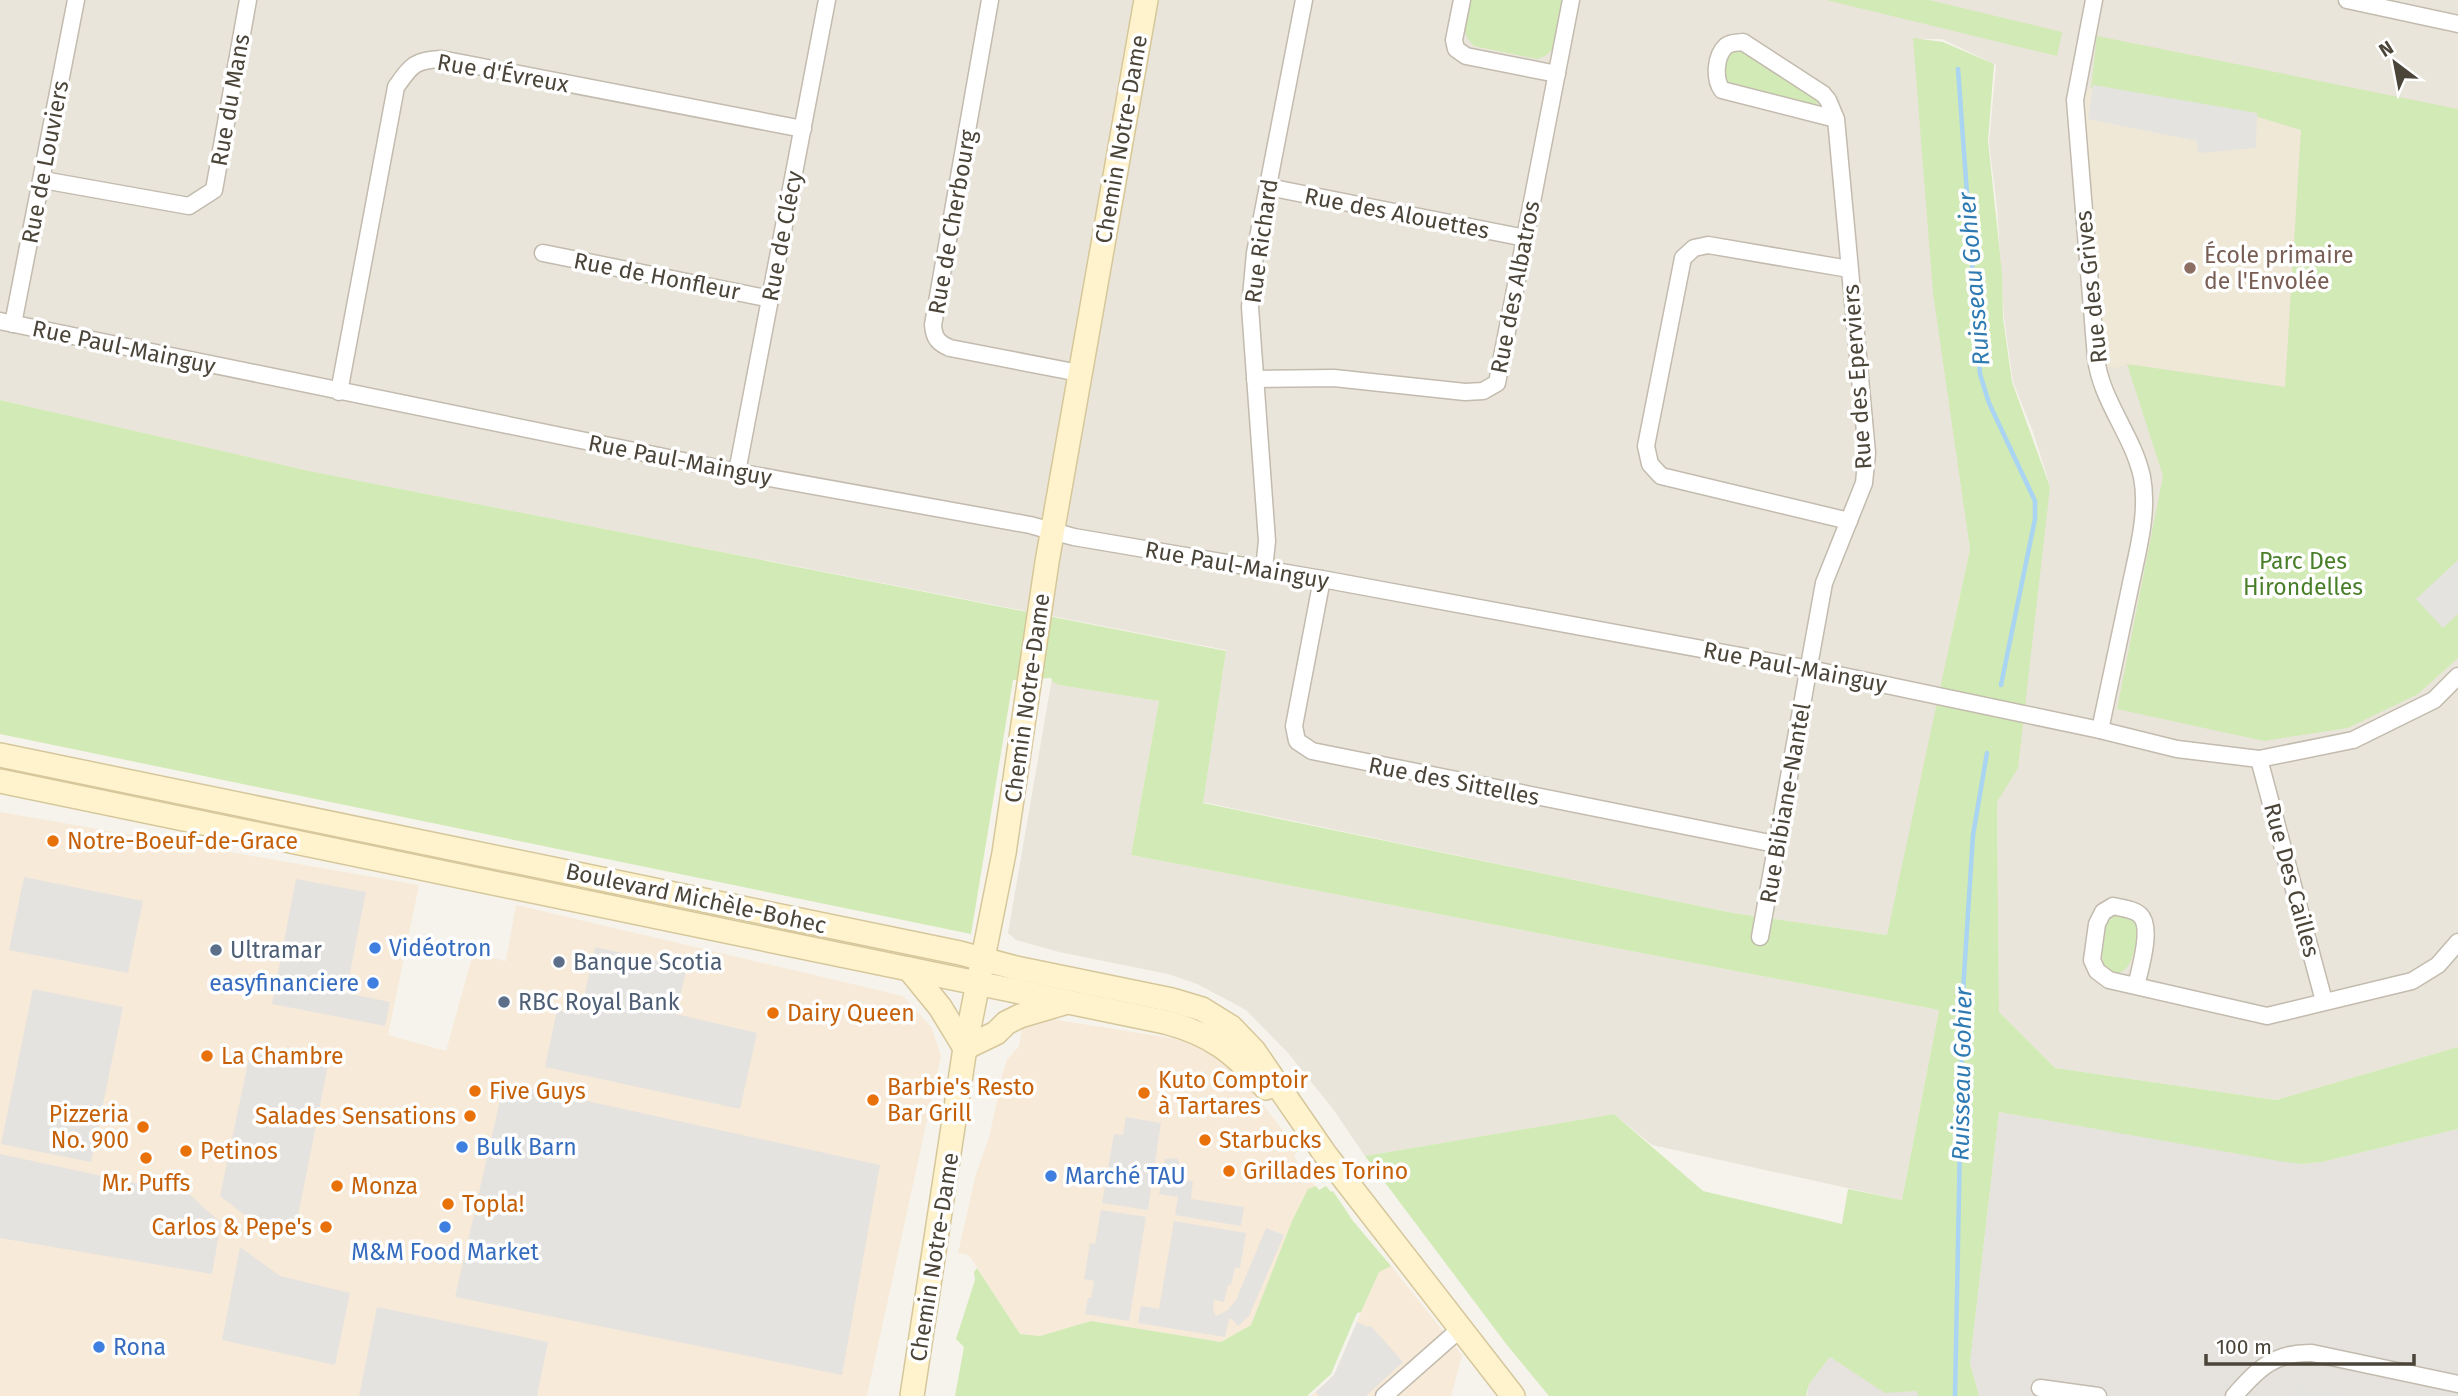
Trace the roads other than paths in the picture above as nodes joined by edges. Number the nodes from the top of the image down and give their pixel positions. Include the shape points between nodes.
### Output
1 (76, 0) edge
2 (248, 0) edge
3 (827, 0) edge
4 (990, 0) edge
5 (1146, 0) edge
6 (1304, 0) edge
7 (1462, 0) edge
8 (1571, 0) edge
9 (2094, 0) edge
10 (2347, 0) edge
11 (2399, 5) edge
12 (2458, 24) edge
13 (1557, 74) junction
14 (1836, 119) junction
15 (803, 129) junction
16 (43, 180) junction
17 (1268, 187) junction
18 (1525, 238) junction
19 (543, 253) dead end
20 (1849, 269) junction
21 (771, 299) junction
22 (7, 323) edge
23 (1079, 373) junction
24 (1255, 379) junction
25 (339, 392) junction
26 (737, 472) junction
27 (1849, 521) junction
28 (1052, 531) junction
29 (1264, 569) junction
30 (1322, 579) junction
31 (1810, 669) junction
32 (2458, 676) edge
33 (2100, 730) junction
34 (0, 755) edge
35 (2259, 759) junction
36 (0, 782) edge
37 (1775, 844) junction
38 (1760, 937) dead end
39 (2458, 942) edge
40 (983, 959) junction
41 (909, 969) junction
42 (978, 982) junction
43 (2136, 986) junction
44 (2324, 1001) junction
45 (1071, 1002) junction
46 (965, 1048) junction
47 (1325, 1154) junction
48 (1460, 1329) junction
49 (2458, 1384) edge
50 (2040, 1388) dead end
51 (912, 1396) edge
52 (1384, 1396) edge
53 (1513, 1396) edge
54 (2098, 1396) edge
55 (2234, 1396) edge

1 - 16 street, Rue de Louviers
2 - 16 street, Rue du Mans via 214,190 189,206
3 - 15 street, Rue de Clécy
4 - 23 street, Rue de Cherbourg via 934,335 950,348
5 - 23 street, Chemin Notre-Dame
6 - 17 street, Rue Richard
7 - 13 street via 1454,40 1457,50 1466,56
8 - 13 street, Rue des Albatros
9 - 33 street, Rue des Grives via 2075,100 2095,348 2103,387 2142,477 2144,502 2140,542
10 - 11 street
11 - 12 street
13 - 18 street, Rue des Albatros
14 - 14 street, Rue des Eperviers via 1722,90 1716,77 1721,53 1725,47 1743,42 1823,94
14 - 20 street, Rue des Eperviers
15 - 21 street, Rue de Clécy
15 - 25 street, Rue d'Évreux via 441,59 410,66 396,87
16 - 22 street, Rue de Louviers
17 - 18 street, Rue des Alouettes
17 - 24 street, Rue Richard via 1250,307
18 - 24 street, Rue des Albatros via 1497,383 1483,391 1334,378
19 - 21 street, Rue de Honfleur
20 - 27 street, Rue des Eperviers via 1867,453 1864,483
20 - 27 street via 1708,245 1694,248 1683,258 1646,446 1650,464 1661,476
21 - 26 street, Rue de Clécy
22 - 25 street, Rue Paul-Mainguy
23 - 28 street, Chemin Notre-Dame
24 - 29 street, Rue Richard via 1267,541
25 - 26 street, Rue Paul-Mainguy
26 - 28 street, Rue Paul-Mainguy
27 - 31 street, Rue des Eperviers via 1824,583
28 - 29 street, Rue Paul-Mainguy
28 - 40 street, Chemin Notre-Dame via 1004,853
29 - 30 street, Rue Paul-Mainguy
30 - 31 street, Rue Paul-Mainguy
30 - 37 street, Rue des Sittelles via 1294,726 1297,741 1312,751
31 - 33 street, Rue Paul-Mainguy
31 - 37 street, Rue Bibiane-Nantel
32 - 35 street, Rue Paul-Mainguy via 2434,700 2353,740
33 - 35 street, Rue Paul-Mainguy via 2177,749
34 - 40 street, Boulevard Michèle-Bohec
35 - 44 street, Rue Des Cailles
36 - 41 street, Boulevard Michèle-Bohec
37 - 38 street, Rue Bibiane-Nantel
39 - 44 street via 2438,965 2412,981
40 - 42 street, Chemin Notre-Dame
40 - 47 street, Boulevard Michèle-Bohec via 1172,1000 1214,1016 1249,1044
41 - 42 street, Boulevard Michèle-Bohec
41 - 46 street
42 - 45 street, Boulevard Michèle-Bohec
42 - 46 street, Chemin Notre-Dame
43 - 43 street via 2109,980 2092,960 2097,924 2113,906 2141,915 2147,928
43 - 44 street via 2267,1016
45 - 46 street via 1020,1016
45 - 47 street, Boulevard Michèle-Bohec via 1176,1025 1219,1043 1248,1068
46 - 51 street, Chemin Notre-Dame
47 - 48 street, Boulevard Michèle-Bohec
48 - 52 street
48 - 53 street, Boulevard Michèle-Bohec
49 - 55 street via 2299,1353 2267,1363
50 - 54 street

